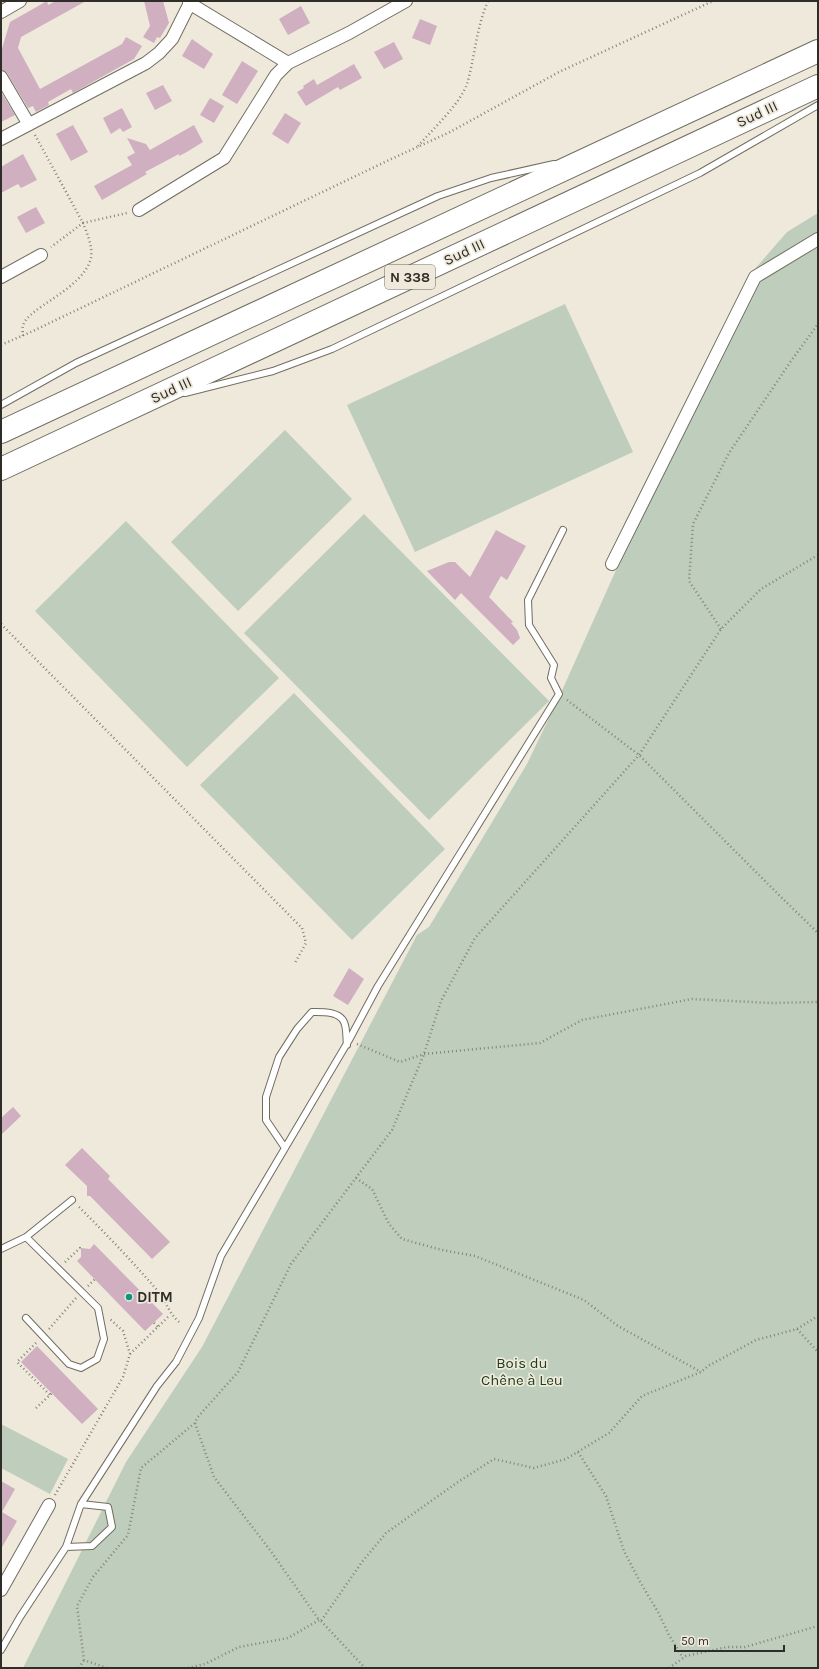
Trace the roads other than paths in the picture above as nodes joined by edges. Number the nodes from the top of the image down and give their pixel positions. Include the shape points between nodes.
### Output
1 (20, 1) edge
2 (406, 1) edge
3 (190, 2) edge
4 (1, 12) edge
5 (818, 51) edge
6 (288, 63) junction
7 (1, 77) edge
8 (818, 86) edge
9 (818, 105) edge
10 (28, 123) junction
11 (1, 139) edge
12 (596, 154) junction
13 (566, 161) dead end
14 (559, 163) dead end
15 (139, 210) road end
16 (818, 239) edge
17 (41, 255) road end
18 (1, 277) edge
19 (177, 396) dead end
20 (170, 398) dead end
21 (1, 405) edge
22 (133, 407) junction
23 (1, 432) edge
24 (1, 469) edge
25 (563, 530) dead end
26 (612, 564) dead end
27 (348, 1043) junction
28 (285, 1148) junction
29 (72, 1200) road end
30 (26, 1237) junction
31 (1, 1249) edge
32 (26, 1318) dead end
33 (80, 1504) junction
34 (49, 1505) road end
35 (66, 1547) junction
36 (1, 1590) edge
37 (1, 1650) edge

1 - 4 street
2 - 6 street
3 - 6 street
3 - 10 street via 172,39 146,63
5 - 12 highway, Sud III / N 338
6 - 15 street via 276,75 224,158
7 - 10 street
8 - 22 highway, Sud III / N 338
9 - 19 lane via 700,173 332,349 273,371
10 - 11 street
12 - 13 lane
12 - 23 highway, Sud III / N 338
14 - 21 lane via 491,178 438,196 76,363
16 - 26 street via 755,277
17 - 18 street
20 - 22 lane
22 - 24 highway, Sud III / N 338
25 - 27 lane via 528,600 529,625 554,665 551,678 558,694 378,986
27 - 28 lane
27 - 28 lane via 344,1022 339,1017 328,1012 312,1012 297,1029 279,1057 266,1097 266,1120
28 - 33 lane via 221,1256 199,1318 176,1362 157,1386
29 - 30 lane
30 - 31 lane
30 - 32 lane via 98,1308 104,1339 97,1359 81,1368 69,1364
33 - 35 lane
33 - 35 lane via 108,1507 112,1527 92,1546
34 - 36 street
35 - 37 lane

